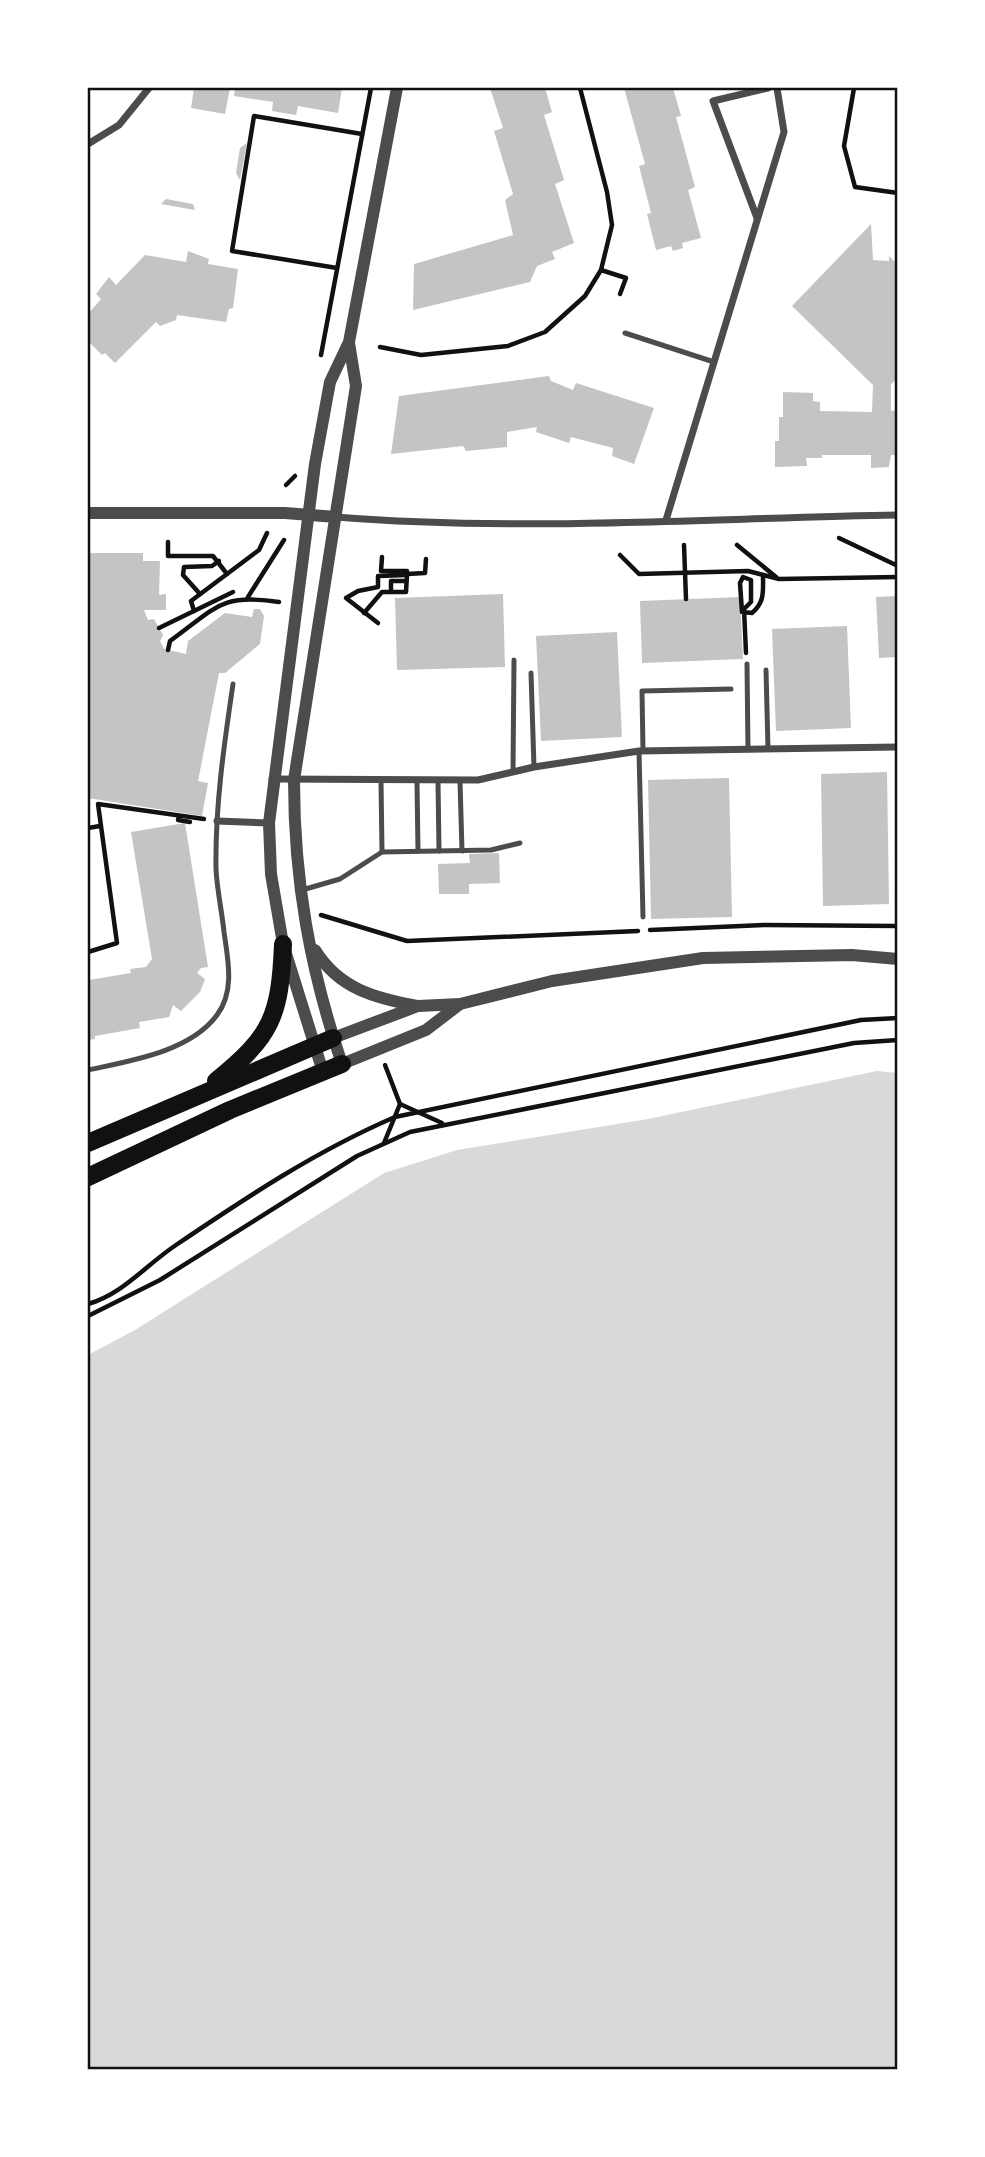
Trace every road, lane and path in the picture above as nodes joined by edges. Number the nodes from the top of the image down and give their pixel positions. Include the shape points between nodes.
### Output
1 (149, 88) edge
2 (371, 88) edge
3 (397, 88) edge
4 (580, 88) edge
5 (768, 88) edge
6 (777, 88) edge
7 (854, 88) edge
8 (362, 134) junction
9 (88, 144) edge
10 (898, 193) edge
11 (757, 218) junction
12 (337, 268) junction
13 (601, 270) junction
14 (620, 294) dead end
15 (625, 333) dead end
16 (349, 342) junction
17 (380, 347) dead end
18 (714, 362) junction
19 (319, 369) dead end
20 (299, 471) dead end
21 (286, 485) dead end
22 (88, 513) edge
23 (309, 515) junction
24 (898, 515) edge
25 (336, 517) junction
26 (666, 520) junction
27 (267, 533) dead end
28 (839, 538) dead end
29 (284, 540) dead end
30 (168, 542) dead end
31 (684, 545) dead end
32 (737, 545) dead end
33 (620, 555) dead end
34 (382, 557) dead end
35 (426, 559) dead end
36 (219, 561) junction
37 (898, 566) edge
38 (685, 572) junction
39 (227, 574) junction
40 (763, 575) junction
41 (407, 577) junction
42 (898, 577) edge
43 (779, 579) junction
44 (233, 592) dead end
45 (391, 592) junction
46 (200, 594) junction
47 (248, 597) junction
48 (686, 599) dead end
49 (283, 603) dead end
50 (194, 611) junction
51 (364, 612) junction
52 (378, 623) dead end
53 (159, 628) dead end
54 (168, 650) dead end
55 (514, 660) dead end
56 (747, 664) joint
57 (766, 670) dead end
58 (530, 673) dead end
59 (233, 684) dead end
60 (731, 689) dead end
61 (898, 747) edge
62 (768, 749) junction
63 (748, 750) junction
64 (641, 751) junction
65 (534, 767) junction
66 (513, 772) junction
67 (272, 779) junction
68 (294, 780) junction
69 (381, 781) junction
70 (438, 781) junction
71 (460, 781) junction
72 (417, 782) junction
73 (179, 816) junction
74 (217, 821) junction
75 (190, 822) dead end
76 (269, 823) junction
77 (100, 825) junction
78 (88, 828) edge
79 (520, 843) dead end
80 (418, 851) junction
81 (439, 851) junction
82 (465, 851) junction
83 (382, 852) junction
84 (299, 891) junction
85 (316, 914) dead end
86 (643, 917) dead end
87 (898, 926) edge
88 (310, 942) junction
89 (283, 944) junction
90 (88, 952) edge
91 (898, 958) edge
92 (460, 1004) junction
93 (418, 1006) junction
94 (898, 1018) edge
95 (333, 1038) junction
96 (898, 1040) edge
97 (315, 1045) junction
98 (382, 1058) dead end
99 (342, 1064) junction
100 (88, 1070) edge
101 (323, 1072) junction
102 (198, 1094) junction
103 (400, 1104) junction
104 (416, 1111) junction
105 (395, 1117) junction
106 (444, 1124) junction
107 (88, 1143) edge
108 (384, 1144) junction
109 (88, 1177) edge
110 (88, 1304) edge
111 (88, 1316) edge

1 - 9 street via 118,125
2 - 8 path
3 - 16 street
4 - 13 path via 612,225
5 - 11 street via 713,101
6 - 11 street via 784,132
7 - 10 path via 844,146 855,187
8 - 12 path
8 - 12 path via 254,117 232,251
11 - 18 street
12 - 19 path
13 - 14 path via 625,278
13 - 17 path via 575,307 545,332 527,340 421,355
15 - 18 lane
16 - 23 street via 330,382
16 - 25 street via 356,386
18 - 26 street
20 - 21 path
22 - 23 street
23 - 25 street
23 - 67 street
24 - 26 street
25 - 26 street via 392,522
25 - 68 street
27 - 39 path via 259,550
28 - 37 path
29 - 47 path
30 - 36 path via 168,556 214,556
31 - 38 path
32 - 43 path
33 - 38 path via 639,574
34 - 41 path via 381,571 407,571
35 - 41 path via 425,573
36 - 39 path
36 - 46 path via 212,566 184,567 183,575
38 - 40 path
38 - 48 path
39 - 46 path
40 - 43 path
40 - 56 path via 764,596 752,613 742,612 740,583 744,577 751,580 751,602 744,609 744,623
41 - 45 path via 391,581
41 - 45 path via 406,592
41 - 51 path via 378,576 378,587 346,598
42 - 43 path
44 - 50 path
45 - 51 path via 382,592
46 - 50 path via 191,601
47 - 49 path
47 - 54 path via 227,600 170,641
50 - 53 path
51 - 52 path
55 - 66 lane
56 - 63 lane
57 - 62 lane
58 - 65 lane
59 - 74 lane
60 - 64 lane via 642,691
61 - 62 street
62 - 63 street
63 - 64 street
64 - 65 street
64 - 86 lane
65 - 66 street
66 - 71 street
67 - 68 street
67 - 76 street
68 - 69 street
68 - 84 street
69 - 72 street
69 - 83 lane
70 - 71 street
70 - 72 street
70 - 81 lane
71 - 82 lane
72 - 80 lane
73 - 74 path
73 - 75 path via 178,820
73 - 77 path via 98,804
74 - 76 street
74 - 100 lane via 216,871 229,965 222,1006 192,1037
76 - 89 street via 271,874
77 - 78 path
77 - 90 path via 117,943
79 - 82 lane
80 - 81 lane
80 - 83 lane
81 - 82 lane
83 - 84 lane via 340,879
84 - 88 street
85 - 87 path via 407,941 764,925
88 - 93 street via 341,982 366,994
88 - 95 street
89 - 97 street
89 - 102 main road via 278,1006 270,1025 240,1061
91 - 92 street via 703,958 552,981
92 - 93 street
92 - 99 street via 426,1031
93 - 95 street
94 - 104 path via 861,1020
95 - 97 main road
95 - 99 street
96 - 106 path via 854,1043
97 - 101 street
97 - 102 main road
98 - 103 path
99 - 101 main road
101 - 109 main road
102 - 107 main road
103 - 104 path
103 - 105 path
104 - 105 path
104 - 106 path
105 - 108 path
105 - 110 path via 291,1169 161,1255 114,1293
106 - 108 path
108 - 111 path via 279,1203 160,1280

